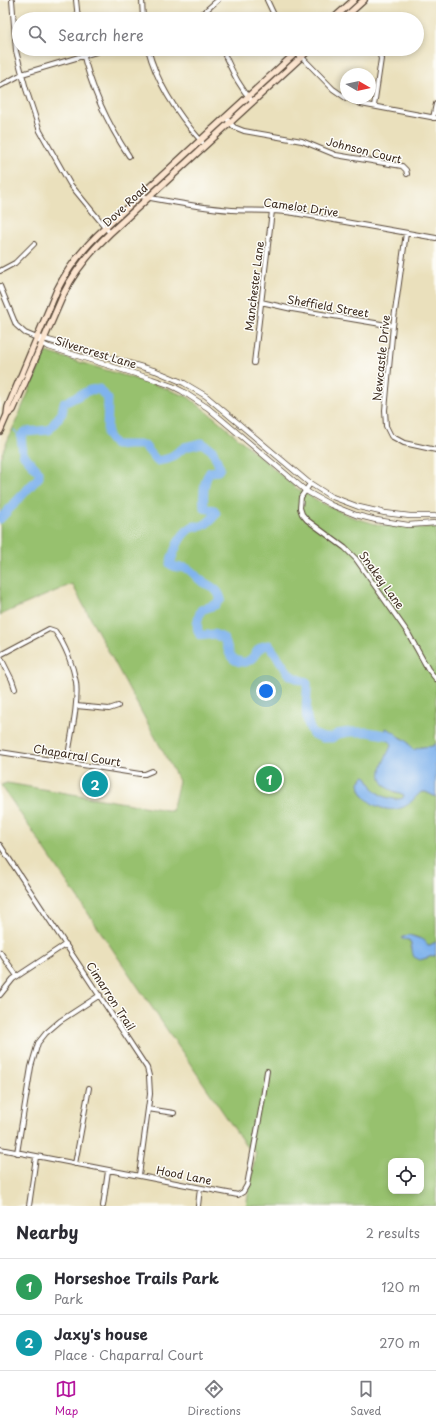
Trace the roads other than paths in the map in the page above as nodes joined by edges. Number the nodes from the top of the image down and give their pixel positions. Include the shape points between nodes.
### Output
1 (12, 0) edge
2 (76, 0) edge
3 (142, 0) edge
4 (218, 0) edge
5 (267, 0) edge
6 (354, 0) edge
7 (364, 0) edge
8 (347, 6) junction
9 (352, 11) joint
10 (13, 12) edge
11 (77, 12) edge
12 (143, 12) edge
13 (207, 12) edge
14 (273, 12) edge
15 (341, 12) edge
16 (18, 56) edge
17 (84, 56) joint
18 (150, 56) edge
19 (225, 56) edge
20 (291, 56) edge
21 (380, 56) edge
22 (302, 57) joint
23 (22, 74) junction
24 (0, 86) edge
25 (340, 94) edge
26 (248, 96) junction
27 (253, 102) junction
28 (361, 104) edge
29 (436, 104) edge
30 (374, 106) junction
31 (225, 118) junction
32 (435, 118) edge
33 (230, 122) junction
34 (200, 140) junction
35 (205, 145) junction
36 (130, 156) dead end
37 (407, 174) dead end
38 (140, 196) junction
39 (148, 198) junction
40 (272, 211) junction
41 (105, 228) junction
42 (110, 233) junction
43 (406, 233) junction
44 (436, 238) edge
45 (34, 244) dead end
46 (0, 271) edge
47 (0, 286) edge
48 (261, 302) junction
49 (393, 326) junction
50 (37, 338) junction
51 (44, 338) junction
52 (42, 344) junction
53 (254, 363) dead end
54 (7, 415) junction
55 (0, 431) edge
56 (436, 450) edge
57 (310, 484) junction
58 (306, 490) junction
59 (436, 516) edge
60 (436, 523) edge
61 (0, 655) edge
62 (436, 679) edge
63 (15, 689) dead end
64 (76, 706) junction
65 (118, 706) dead end
66 (0, 752) edge
67 (67, 762) junction
68 (152, 771) dead end
69 (0, 845) edge
70 (66, 944) junction
71 (0, 952) edge
72 (17, 976) junction
73 (0, 995) edge
74 (100, 995) junction
75 (267, 1071) dead end
76 (89, 1088) dead end
77 (148, 1109) junction
78 (174, 1113) dead end
79 (0, 1149) edge
80 (17, 1153) junction
81 (36, 1157) junction
82 (75, 1164) junction
83 (108, 1171) junction
84 (139, 1176) junction
85 (200, 1188) junction
86 (29, 1206) edge
87 (103, 1206) edge
88 (198, 1206) edge

1 - 10 street
2 - 11 street
3 - 12 street
4 - 13 street
5 - 14 street
6 - 8 main road
7 - 9 main road
8 - 9 main road
8 - 15 main road
16 - 23 street
17 - 23 street
17 - 36 street via 89,76 108,122
18 - 34 street via 170,100
19 - 26 street via 234,77
20 - 26 main road, Dove Road
21 - 30 street
22 - 25 street
22 - 27 main road, Dove Road
23 - 24 street
23 - 41 street via 40,130 54,158 70,184
26 - 27 street
26 - 31 main road, Dove Road
27 - 33 main road, Dove Road
28 - 30 street
29 - 32 street
30 - 32 street
31 - 33 street, Johnson Court
31 - 34 main road, Dove Road
33 - 35 main road, Dove Road
33 - 37 street, Johnson Court via 238,129 302,141 336,154 402,166
34 - 35 street
34 - 38 main road, Dove Road
35 - 39 main road, Dove Road
38 - 39 street, Camelot Drive
38 - 41 main road, Dove Road
39 - 40 street, Camelot Drive via 183,205
39 - 42 main road, Dove Road
40 - 43 street, Camelot Drive
40 - 48 street, Manchester Lane
41 - 42 street
41 - 50 main road, Dove Road via 71,266 57,290
42 - 51 main road, Dove Road via 76,270
43 - 44 street, Camelot Drive
43 - 49 street, Newcastle Drive
45 - 46 street via 15,263
47 - 50 street via 16,325 25,333
48 - 49 street, Sheffield Street
48 - 53 street, Manchester Lane
49 - 56 street, Newcastle Drive via 385,410 388,432 404,443
50 - 51 street, Silvercrest Lane
50 - 52 street, Silvercrest Lane
50 - 54 main road, Dove Road
51 - 52 main road, Dove Road
51 - 57 street, Silvercrest Lane via 156,371 184,383 206,396
52 - 54 main road, Dove Road via 13,410
52 - 58 street, Silvercrest Lane via 182,391 208,408
54 - 55 main road, Dove Road
57 - 58 street, Snakey Lane
57 - 59 street, Silvercrest Lane via 330,496 358,507 410,516
58 - 60 street, Silvercrest Lane via 326,503 356,515 408,525
58 - 62 street, Snakey Lane via 300,502 302,514 356,559 408,633
61 - 63 street
61 - 64 street via 53,629 61,641 73,671 76,682
64 - 65 street via 109,709
64 - 67 street
66 - 67 street, Chaparral Court
67 - 68 street, Chaparral Court via 140,774
69 - 70 street, Cimarron Trail
70 - 72 street
70 - 74 street, Cimarron Trail
71 - 72 street
72 - 73 street
74 - 77 street, Cimarron Trail via 147,1068 150,1094
74 - 80 street via 60,1021 38,1043 31,1067
75 - 85 street, Hood Lane via 247,1185 243,1192 238,1195
76 - 82 street
77 - 78 street
77 - 84 street, Cimarron Trail
79 - 80 street, Hood Lane
80 - 81 street, Hood Lane
81 - 82 street, Hood Lane
81 - 86 street
82 - 83 street, Hood Lane
83 - 84 street, Hood Lane
83 - 87 street
84 - 85 street, Hood Lane
85 - 88 street

